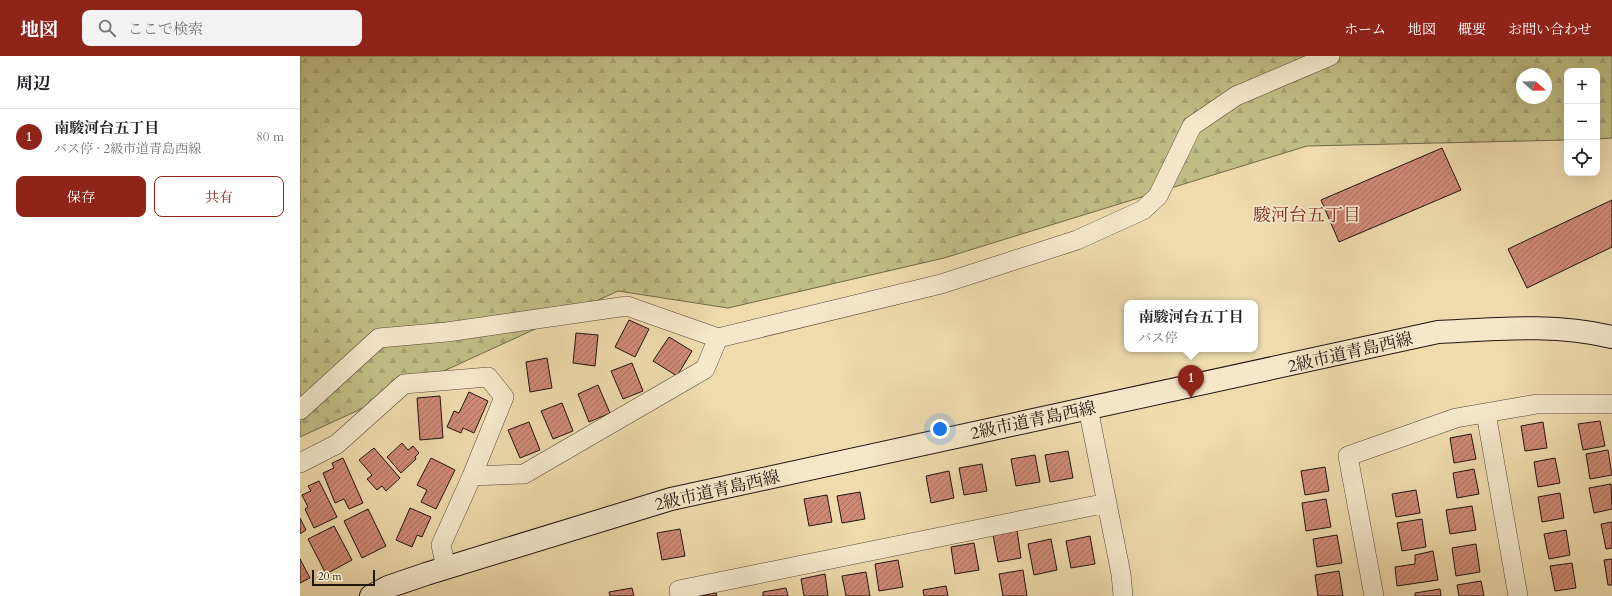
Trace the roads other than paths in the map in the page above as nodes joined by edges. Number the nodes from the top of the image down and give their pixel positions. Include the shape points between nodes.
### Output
1 (1330, 56) edge
2 (1305, 62) edge
3 (1612, 337) edge
4 (718, 338) junction
5 (1612, 404) edge
6 (1088, 408) junction
7 (300, 410) edge
8 (1486, 413) junction
9 (300, 463) edge
10 (472, 476) junction
11 (1107, 503) junction
12 (446, 568) junction
13 (372, 596) edge
14 (680, 596) edge
15 (1123, 596) edge
16 (1374, 596) edge
17 (1518, 596) edge

1 - 2 street
2 - 4 street via 1236,96 1192,126 1158,196 1143,210 1077,240 942,284
3 - 6 street, 2級市道青島西線 via 1574,330 1530,328 1438,332
4 - 7 street via 627,306 447,332 379,338
4 - 10 street via 705,369 524,474
5 - 8 street via 1537,404
6 - 11 street
6 - 12 street, 2級市道青島西線 via 671,499
8 - 16 street via 1456,418 1348,456
8 - 17 street
9 - 10 street via 337,444 404,384 488,377 504,397
10 - 12 street via 441,545
11 - 14 street via 679,590
11 - 15 street
12 - 13 street, 2級市道青島西線

